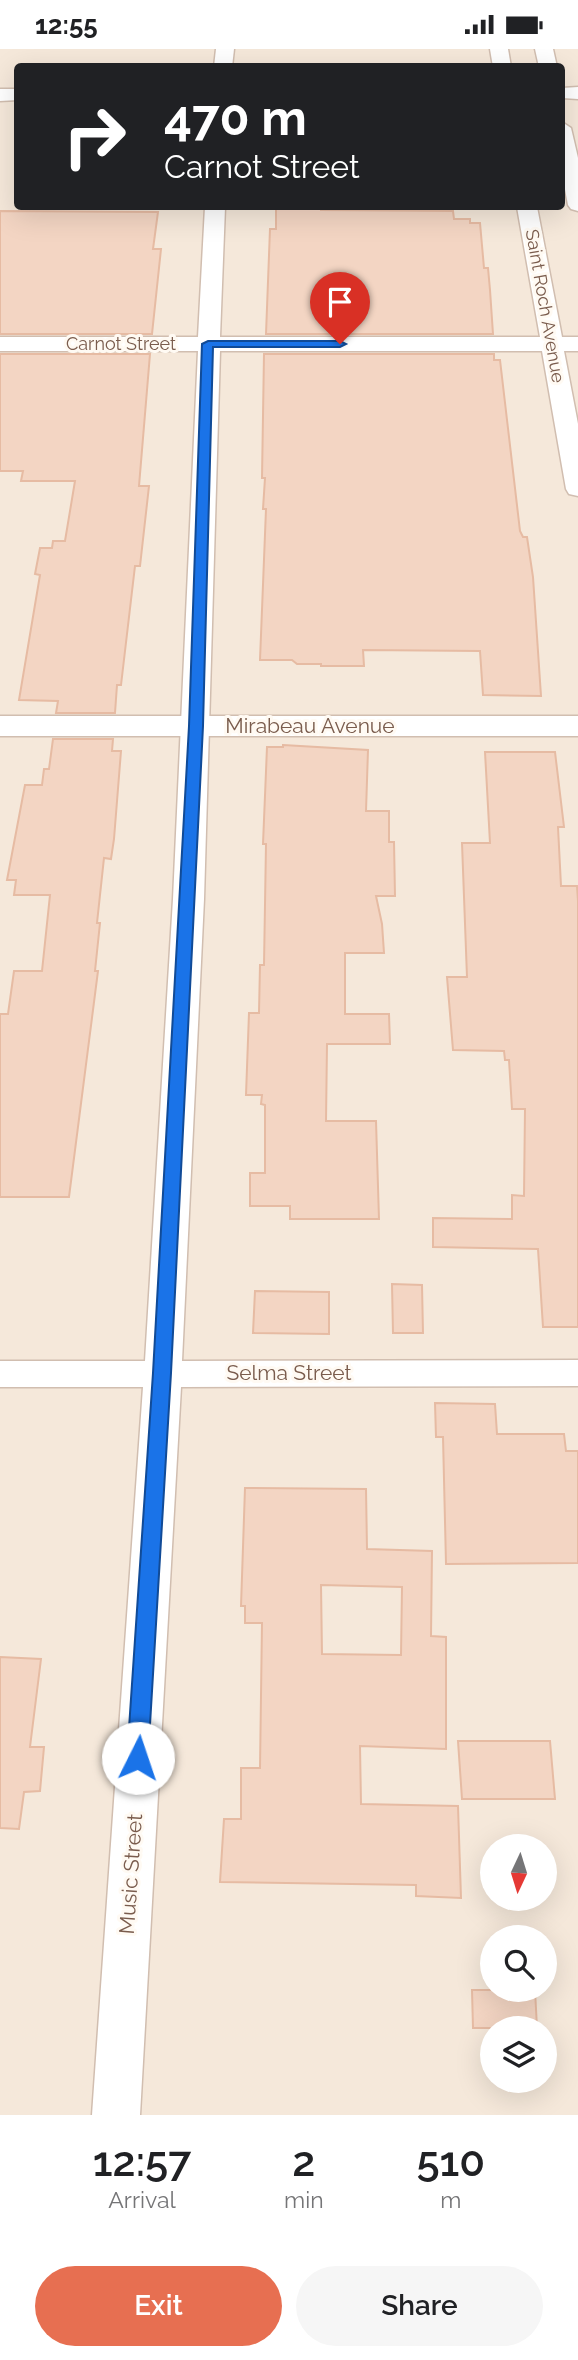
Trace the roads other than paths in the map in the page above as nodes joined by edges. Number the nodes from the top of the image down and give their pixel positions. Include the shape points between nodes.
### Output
1 (565, 142) edge
2 (578, 205) edge
3 (215, 210) edge
4 (528, 210) edge
5 (0, 344) edge
6 (208, 344) junction
7 (552, 344) junction
8 (578, 344) edge
9 (578, 489) edge
10 (0, 726) edge
11 (196, 726) junction
12 (578, 726) edge
13 (162, 1373) junction
14 (578, 1373) edge
15 (0, 1374) edge
16 (116, 2115) edge

1 - 2 street
3 - 6 street, Music Street
4 - 7 street, Saint Roch Avenue
5 - 6 street, Carnot Street
6 - 7 street, Carnot Street
6 - 11 street, Music Street
7 - 8 street, Carnot Street
7 - 9 street, Saint Roch Avenue
10 - 11 street, Mirabeau Avenue
11 - 12 street, Mirabeau Avenue
11 - 13 street, Music Street
13 - 14 street, Selma Street
13 - 15 street, Selma Street
13 - 16 street, Music Street

